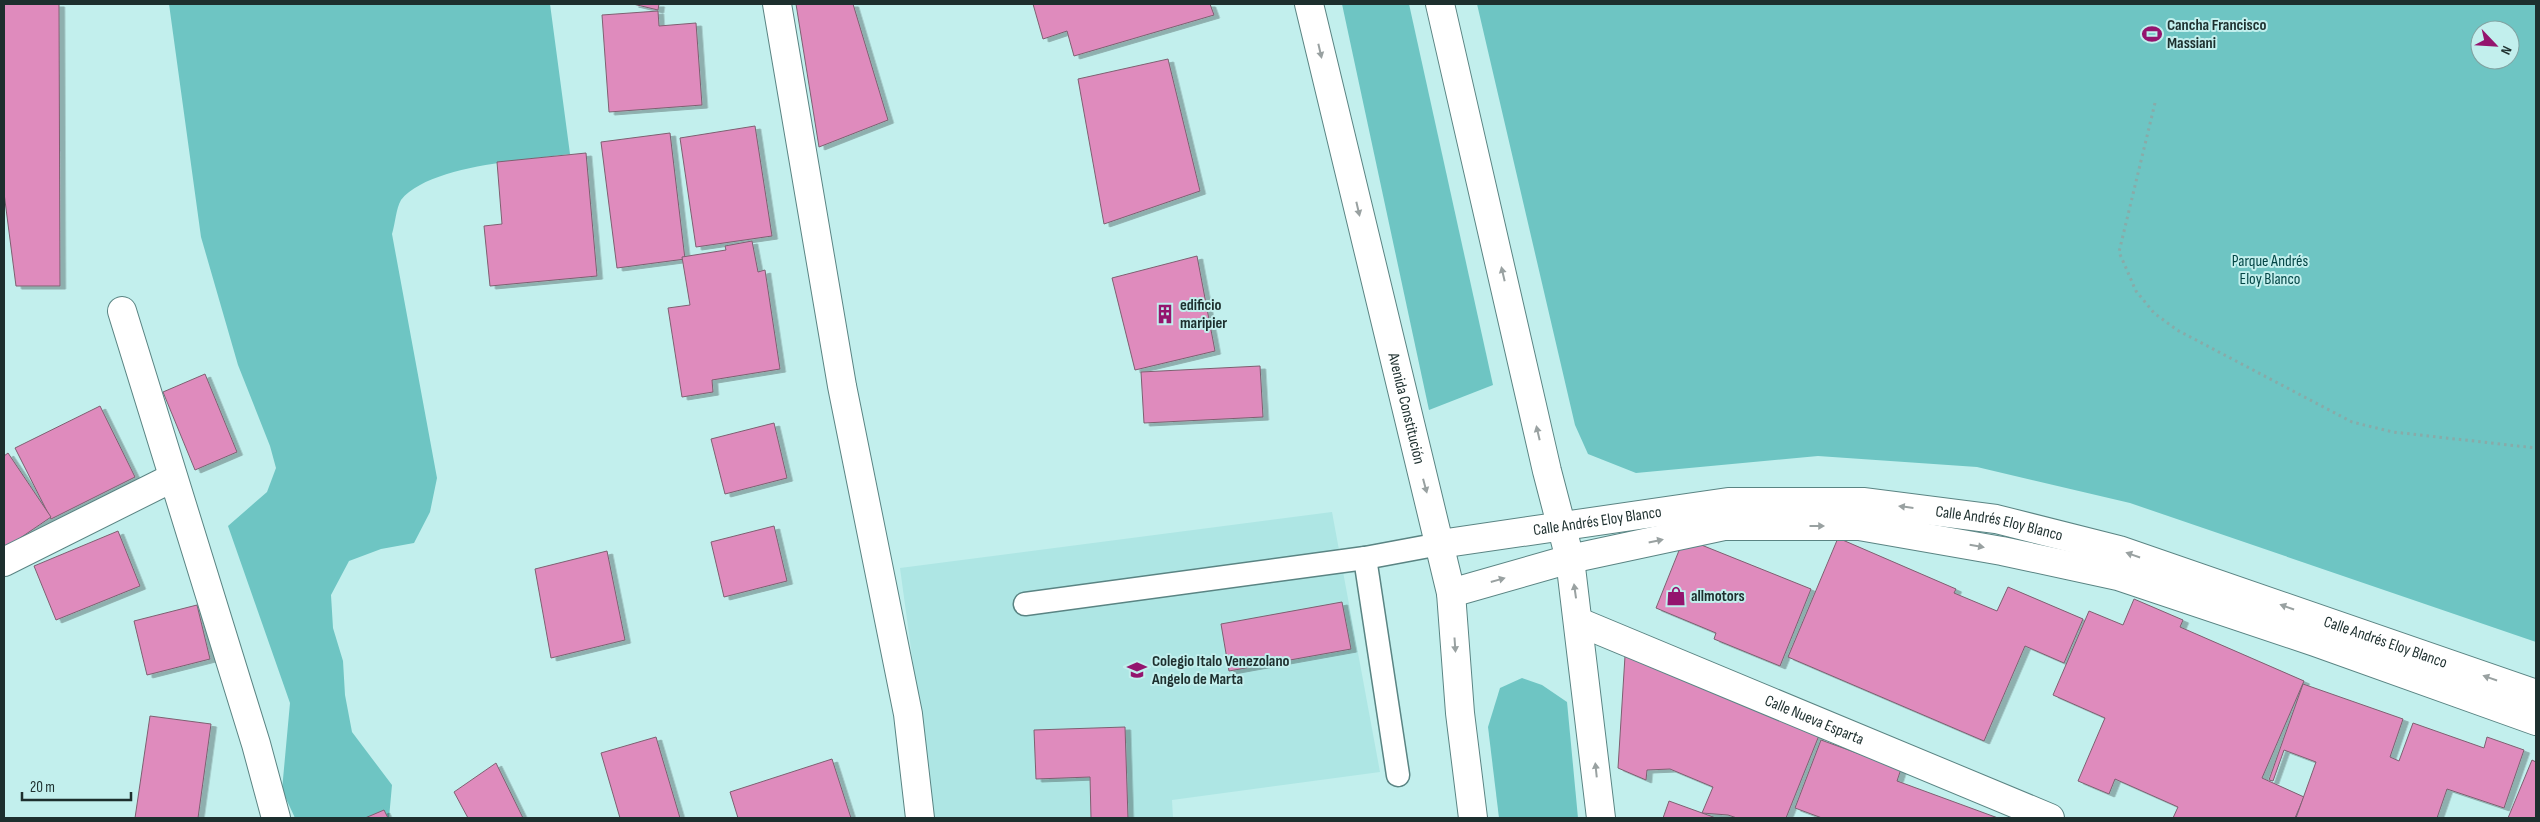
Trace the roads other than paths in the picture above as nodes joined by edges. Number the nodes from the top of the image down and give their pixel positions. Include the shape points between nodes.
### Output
1 (778, 4) edge
2 (1309, 4) edge
3 (1440, 4) edge
4 (122, 311) dead end
5 (172, 478) junction
6 (1560, 525) junction
7 (1440, 544) junction
8 (1365, 558) junction
9 (1570, 559) junction
10 (4, 562) edge
11 (1451, 593) junction
12 (1025, 604) dead end
13 (1579, 622) junction
14 (2317, 630) junction
15 (2536, 694) edge
16 (2536, 721) edge
17 (1398, 776) dead end
18 (276, 818) edge
19 (920, 818) edge
20 (1473, 818) edge
21 (1601, 818) edge
22 (2050, 818) edge

1 - 19 street via 842,386 908,714
2 -> 7 street, Avenida Constitución
6 -> 3 street
4 - 5 street
5 - 10 street
5 - 18 street via 256,744
6 - 7 street, Calle Andrés Eloy Blanco
6 - 9 street
14 -> 6 street, Calle Andrés Eloy Blanco via 2119,550 1996,519 1864,502 1728,502
7 - 8 lane
7 - 11 street, Avenida Constitución
8 - 12 lane
8 - 17 lane
11 -> 9 street, Calle Andrés Eloy Blanco
13 -> 9 street
9 -> 14 street, Calle Andrés Eloy Blanco via 1724,526 1859,526 2002,551 2118,576
11 -> 20 street, Avenida Constitución via 1460,713
21 -> 13 street
13 - 22 street, Calle Nueva Esparta
15 -> 14 street, Calle Andrés Eloy Blanco
14 - 16 street, Calle Andrés Eloy Blanco

